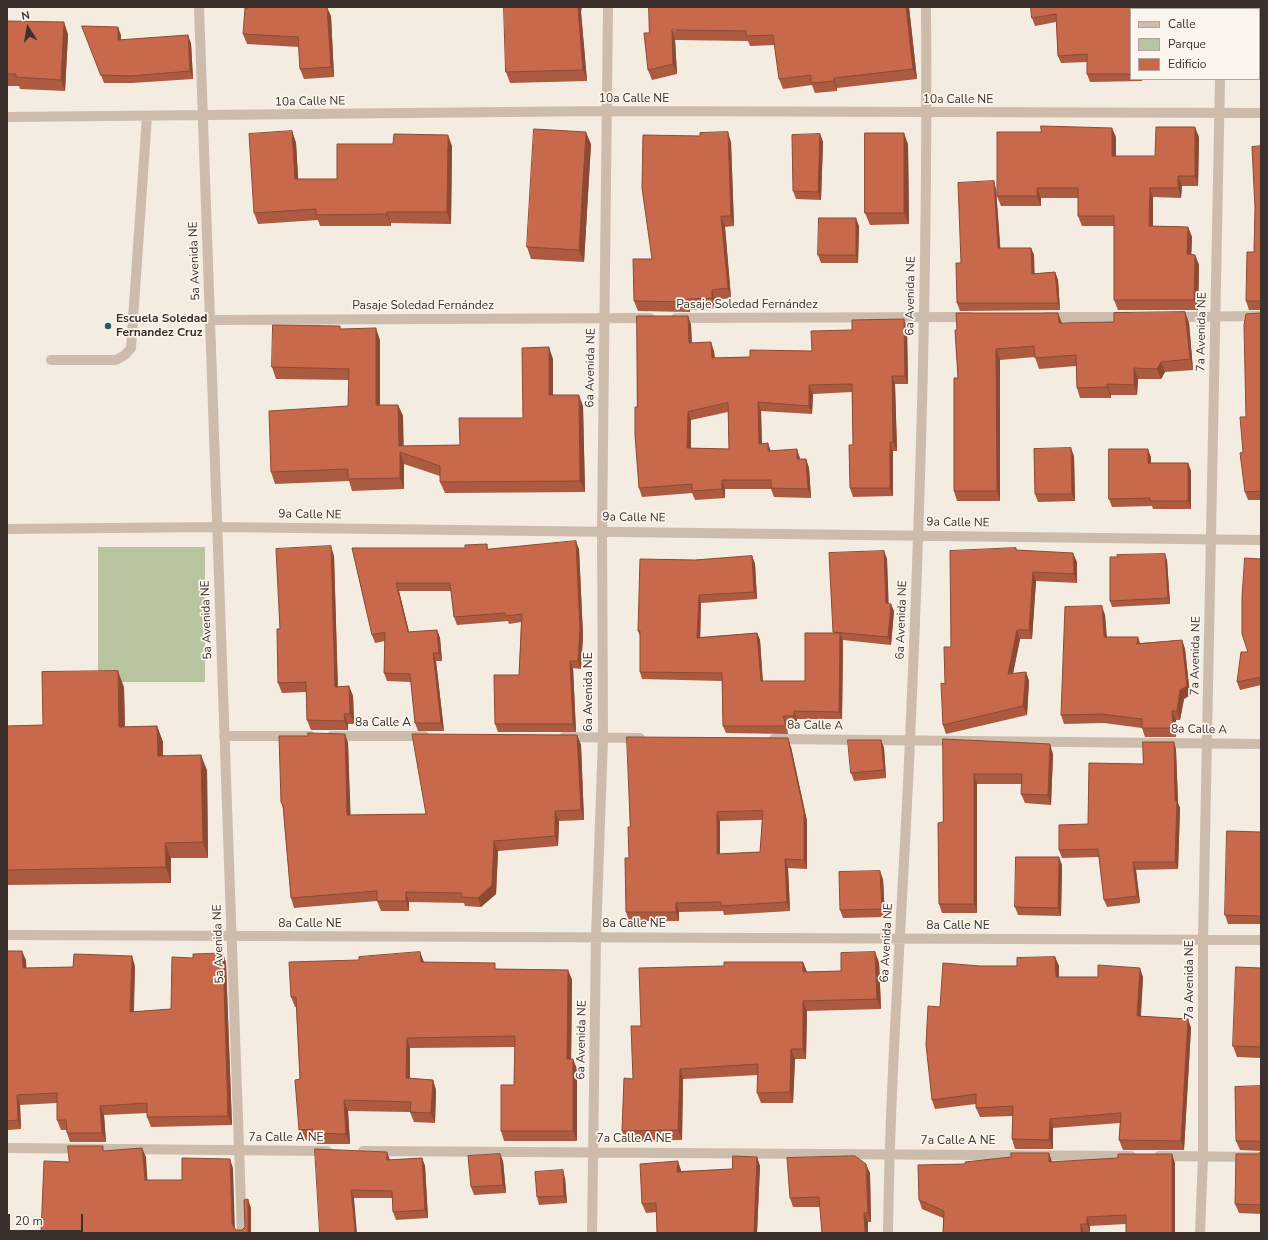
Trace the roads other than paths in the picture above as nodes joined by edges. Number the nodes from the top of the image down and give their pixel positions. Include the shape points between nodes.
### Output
1 (199, 7) edge
2 (608, 7) edge
3 (926, 7) edge
4 (1220, 80) edge
5 (607, 111) junction
6 (927, 112) junction
7 (1261, 113) edge
8 (1220, 114) junction
9 (146, 116) junction
10 (203, 117) junction
11 (7, 118) edge
12 (1215, 316) junction
13 (1261, 316) edge
14 (979, 317) edge
15 (1034, 317) edge
16 (1137, 317) edge
17 (1160, 317) edge
18 (604, 318) junction
19 (924, 318) junction
20 (210, 320) junction
21 (51, 360) dead end
22 (217, 527) junction
23 (7, 529) edge
24 (602, 530) junction
25 (919, 535) junction
26 (1211, 540) junction
27 (1261, 540) edge
28 (224, 736) junction
29 (437, 736) edge
30 (555, 737) edge
31 (602, 737) junction
32 (650, 738) edge
33 (760, 739) edge
34 (910, 740) junction
35 (1207, 743) junction
36 (1261, 744) edge
37 (7, 935) edge
38 (232, 937) junction
39 (596, 937) junction
40 (901, 938) junction
41 (1203, 940) junction
42 (1261, 940) edge
43 (7, 1148) edge
44 (239, 1151) junction
45 (334, 1151) edge
46 (350, 1151) edge
47 (593, 1152) junction
48 (889, 1154) junction
49 (1203, 1156) junction
50 (1261, 1157) edge
51 (242, 1233) edge
52 (592, 1233) edge
53 (888, 1233) edge
54 (1200, 1233) edge

1 - 10 street, 5a Avenida NE
2 - 5 street, 6a Avenida NE
3 - 6 street, 6a Avenida NE
4 - 8 street, 7a Avenida NE
5 - 6 street, 10a Calle NE
5 - 10 street, 10a Calle NE
5 - 18 street, 6a Avenida NE
6 - 8 street, 10a Calle NE
6 - 19 street, 6a Avenida NE
7 - 8 street, 10a Calle NE
8 - 12 street, 7a Avenida NE
9 - 10 street, 10a Calle NE
9 - 11 street, 10a Calle NE
9 - 21 street via 130,348 125,355 116,360
10 - 20 street, 5a Avenida NE
12 - 13 street
12 - 17 street
12 - 26 street, 7a Avenida NE
14 - 19 street, Pasaje Soledad Fernández
15 - 16 street
18 - 19 street, Pasaje Soledad Fernández
18 - 20 street, Pasaje Soledad Fernández
18 - 24 street, 6a Avenida NE
19 - 25 street, 6a Avenida NE
20 - 22 street, 5a Avenida NE
22 - 23 street, 9a Calle NE
22 - 24 street, 9a Calle NE
22 - 28 street, 5a Avenida NE
24 - 25 street, 9a Calle NE
24 - 31 street, 6a Avenida NE
25 - 26 street, 9a Calle NE
25 - 34 street, 6a Avenida NE
26 - 27 street, 9a Calle NE
26 - 35 street, 7a Avenida NE
28 - 29 street, 8a Calle A
28 - 38 street, 5a Avenida NE
30 - 31 street
31 - 32 street
31 - 39 street, 6a Avenida NE
33 - 34 street, 8a Calle A
34 - 35 street, 8a Calle A
34 - 40 street, 6a Avenida NE
35 - 36 street, 8a Calle A
35 - 41 street, 7a Avenida NE
37 - 38 street, 8a Calle NE
38 - 39 street, 8a Calle NE
38 - 44 street, 5a Avenida NE
39 - 40 street, 8a Calle NE
39 - 47 street, 6a Avenida NE
40 - 41 street, 8a Calle NE
40 - 48 street, 6a Avenida NE
41 - 42 street, 8a Calle NE
41 - 49 street, 7a Avenida NE
43 - 44 street, 7a Calle A NE
44 - 45 street, 7a Calle A NE
44 - 51 street, 5a Avenida NE
46 - 47 street, 7a Calle A NE
47 - 48 street, 7a Calle A NE
47 - 52 street, 6a Avenida NE
48 - 49 street, 7a Calle A NE
48 - 53 street, 6a Avenida NE
49 - 50 street, 7a Calle A NE
49 - 54 street, 7a Avenida NE

